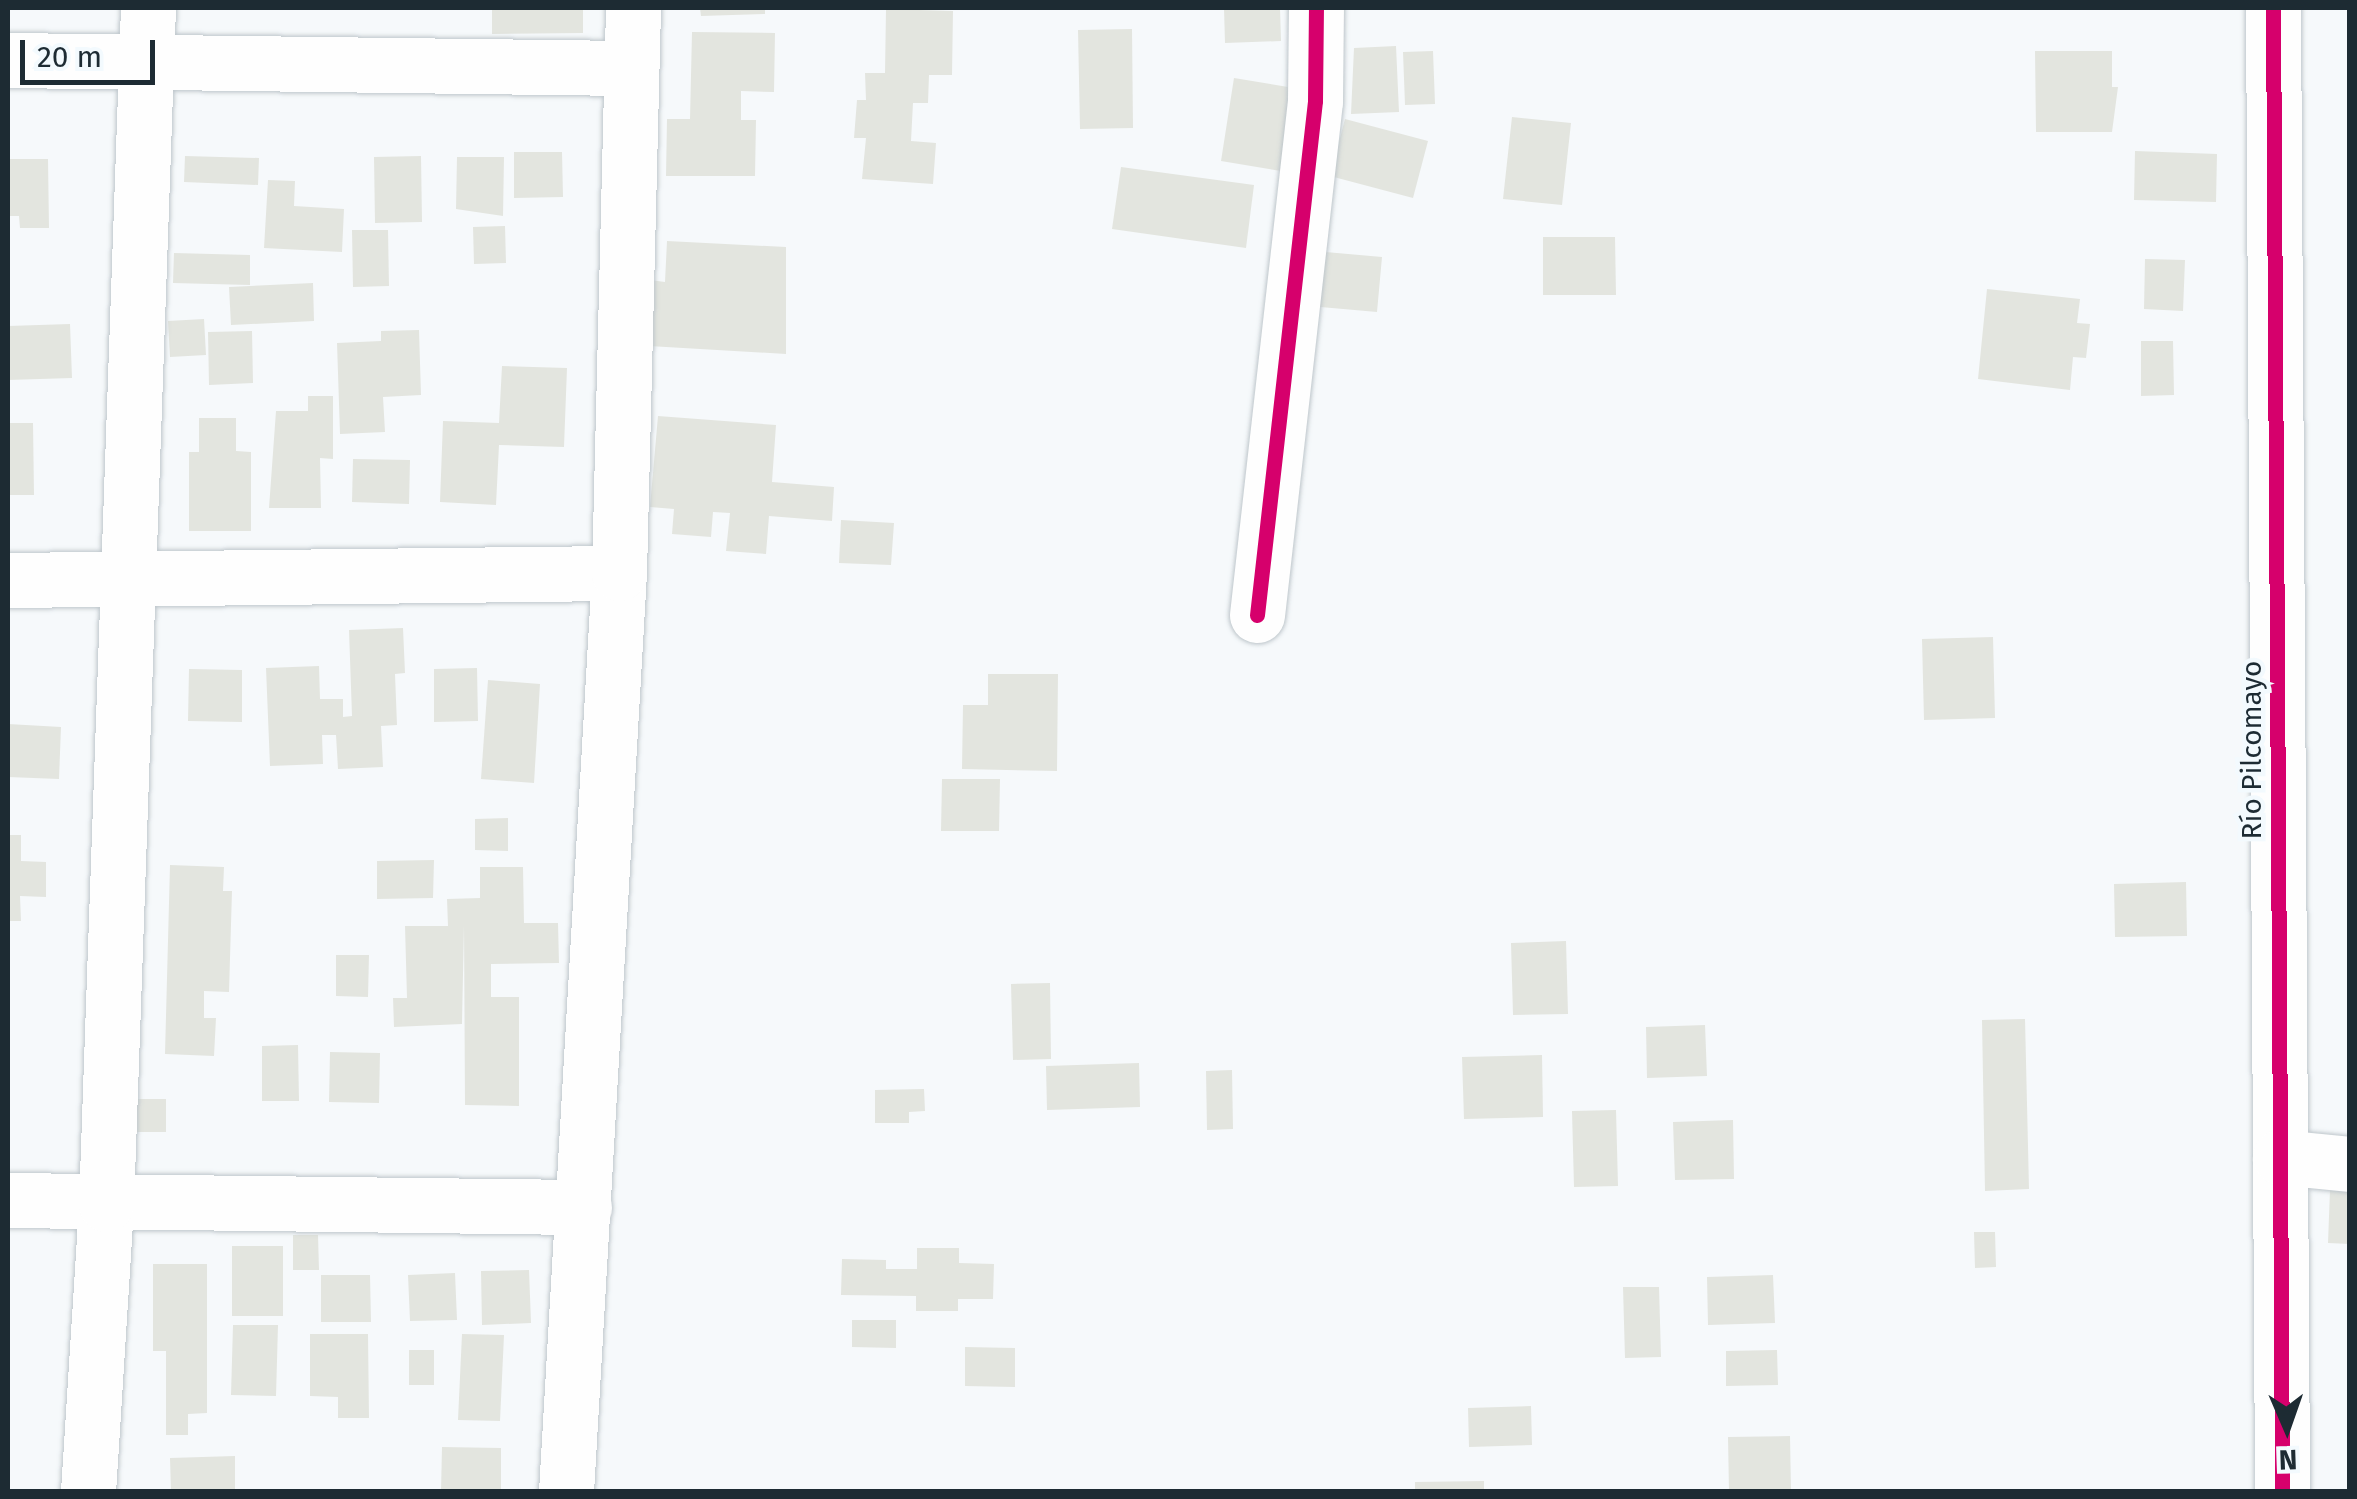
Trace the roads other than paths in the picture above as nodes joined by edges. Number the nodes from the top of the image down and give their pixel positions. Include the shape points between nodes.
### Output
1 (148, 8) edge
2 (633, 8) edge
3 (1316, 8) edge
4 (2272, 8) edge
5 (8, 60) edge
6 (149, 63) junction
7 (631, 68) junction
8 (620, 573) junction
9 (131, 579) junction
10 (8, 580) edge
11 (1257, 615) dead end
12 (2280, 1157) junction
13 (2350, 1164) edge
14 (8, 1200) edge
15 (106, 1204) junction
16 (584, 1207) junction
17 (88, 1492) edge
18 (566, 1492) edge
19 (2282, 1492) edge

1 - 6 street
2 - 7 street
3 - 11 street via 1315,101
4 - 12 street, Río Pilcomayo
5 - 6 street
6 - 7 street
6 - 9 street
7 - 8 street
8 - 9 street
8 - 16 street
9 - 10 street
9 - 15 street
12 - 13 street
12 - 19 street, Río Pilcomayo
14 - 15 street
15 - 16 street
15 - 17 street
16 - 18 street

